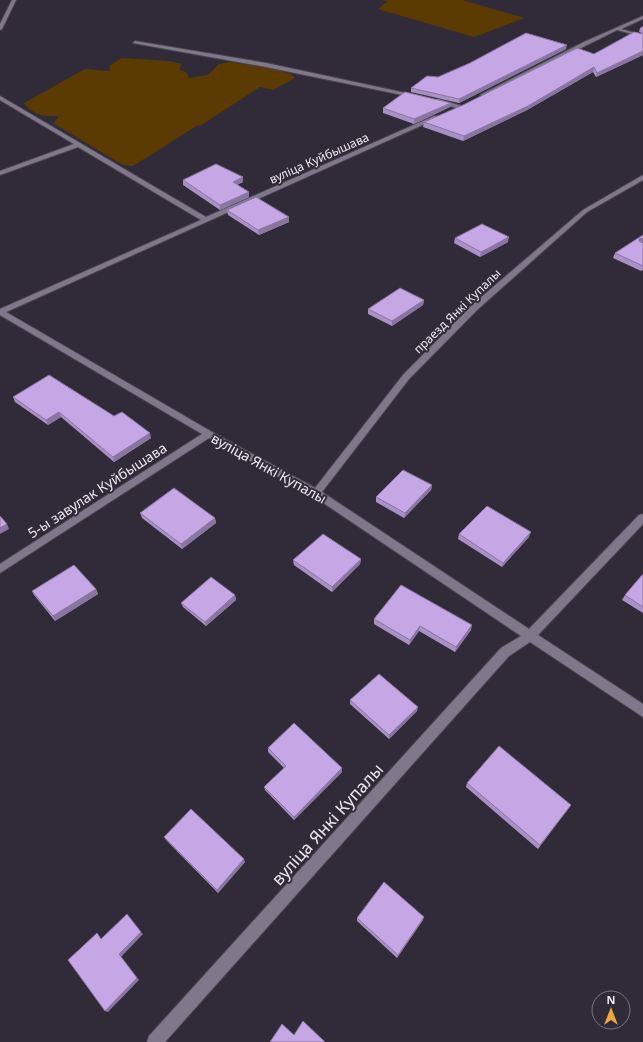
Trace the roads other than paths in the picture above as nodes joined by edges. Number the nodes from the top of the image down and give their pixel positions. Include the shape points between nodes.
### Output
1 (14, 0) edge
2 (643, 17) edge
3 (0, 29) edge
4 (617, 29) junction
5 (643, 36) edge
6 (136, 42) dead end
7 (421, 96) edge
8 (0, 98) edge
9 (434, 100) edge
10 (474, 100) edge
11 (467, 103) edge
12 (460, 107) junction
13 (452, 110) edge
14 (445, 113) edge
15 (78, 145) junction
16 (0, 174) edge
17 (643, 177) edge
18 (206, 220) junction
19 (0, 312) edge
20 (209, 434) junction
21 (316, 493) junction
22 (643, 518) edge
23 (0, 569) edge
24 (530, 636) junction
25 (643, 711) edge
26 (155, 1042) edge

1 - 3 street
2 - 4 street
4 - 5 street
4 - 10 street
6 - 7 street
8 - 15 street
9 - 12 street
11 - 12 street
12 - 13 street
14 - 18 street, вуліца Куйбышава
15 - 16 street
15 - 18 street
17 - 21 street, праезд Янкі Купалы via 585,211 474,308 406,377
18 - 19 street, вуліца Куйбышава
19 - 20 street, вуліца Янкі Купалы
20 - 21 street, вуліца Янкі Купалы
20 - 23 street, 5-ы завулак Куйбышава
21 - 24 street, вуліца Янкі Купалы
22 - 24 street, вуліца Янкі Купалы
24 - 25 street, вуліца Янкі Купалы
24 - 26 street, вуліца Янкі Купалы via 506,652

